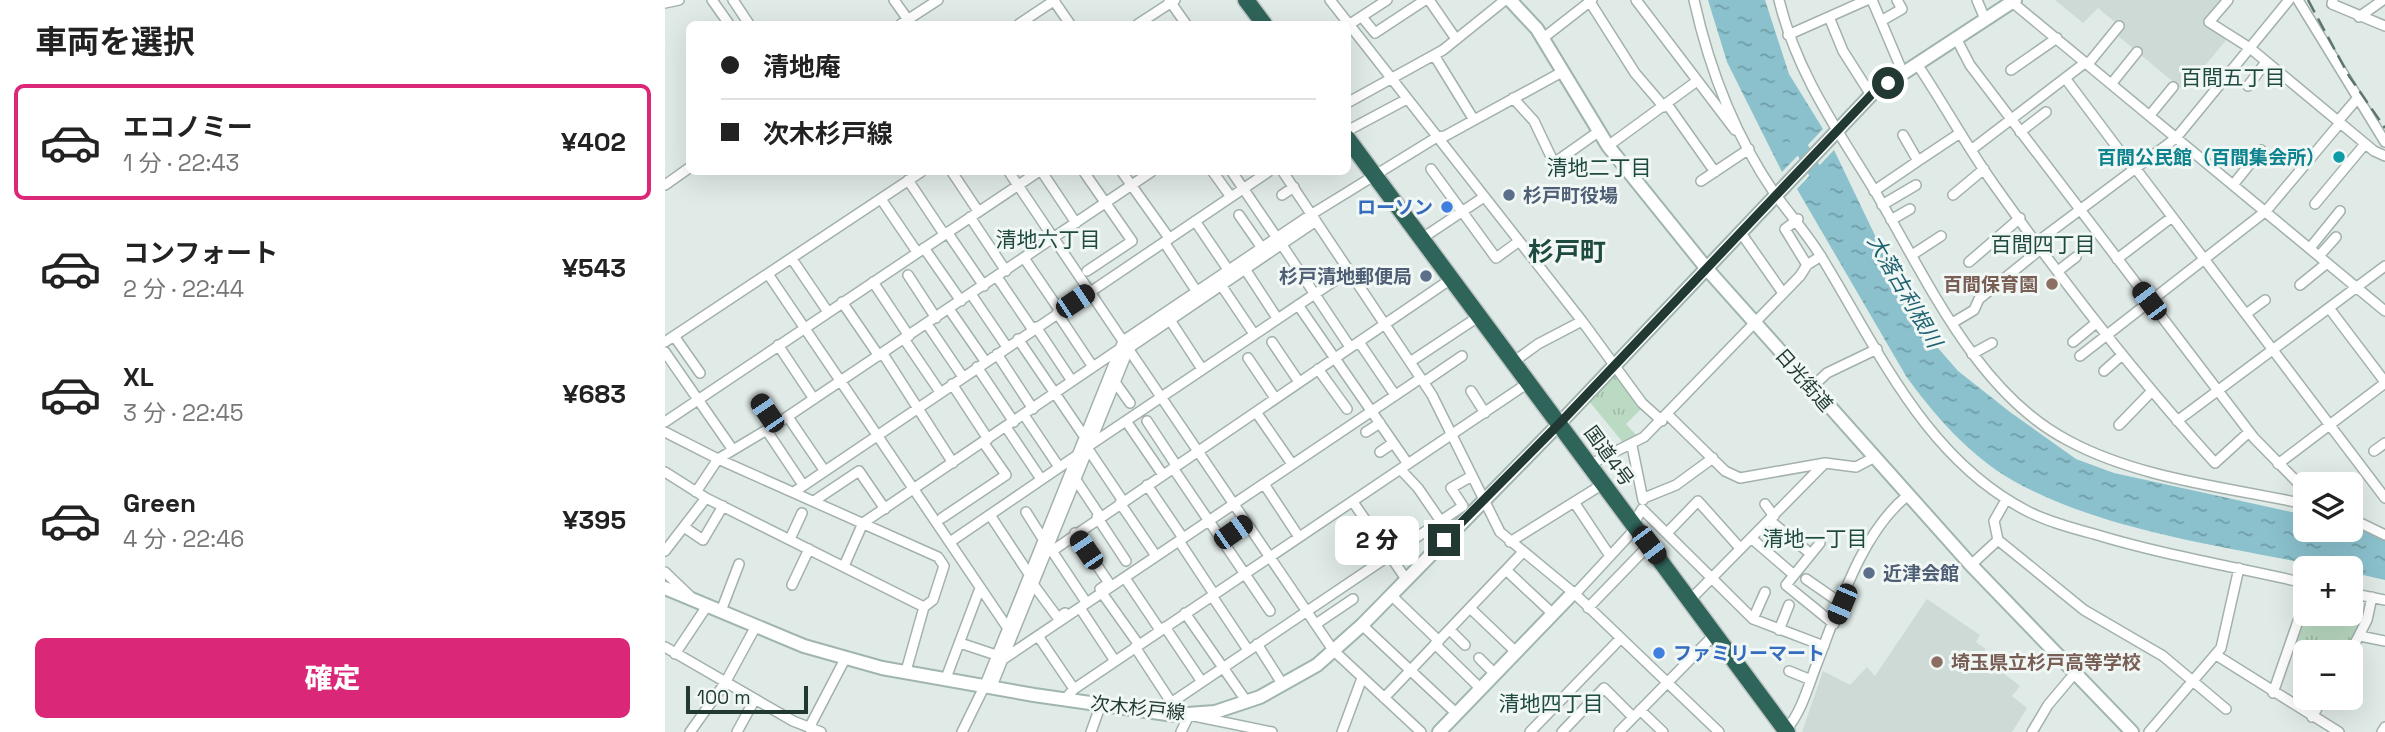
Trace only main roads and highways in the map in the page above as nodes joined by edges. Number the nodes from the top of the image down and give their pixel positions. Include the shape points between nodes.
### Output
1 (1246, 0) edge
2 (1510, 0) edge
3 (2014, 1) edge
4 (1262, 21) edge
5 (1351, 143) edge
6 (1707, 269) junction
7 (1559, 424) junction
8 (665, 588) edge
9 (1574, 594) road end
10 (1787, 731) edge
11 (1439, 732) edge
12 (2132, 732) edge

1 - 4 highway
2 - 6 main road, 日光街道 via 1542,39 1608,146
3 - 6 main road, 次木杉戸線 via 1871,95
5 - 7 highway, 国道4号
6 - 7 main road, 次木杉戸線
6 - 12 main road, 日光街道 via 1907,496
7 - 8 main road, 次木杉戸線 via 1317,665 1247,702 1215,712 1156,713 845,659
7 - 10 highway, 国道4号 via 1603,484 1638,520 1649,545
9 - 11 main road

